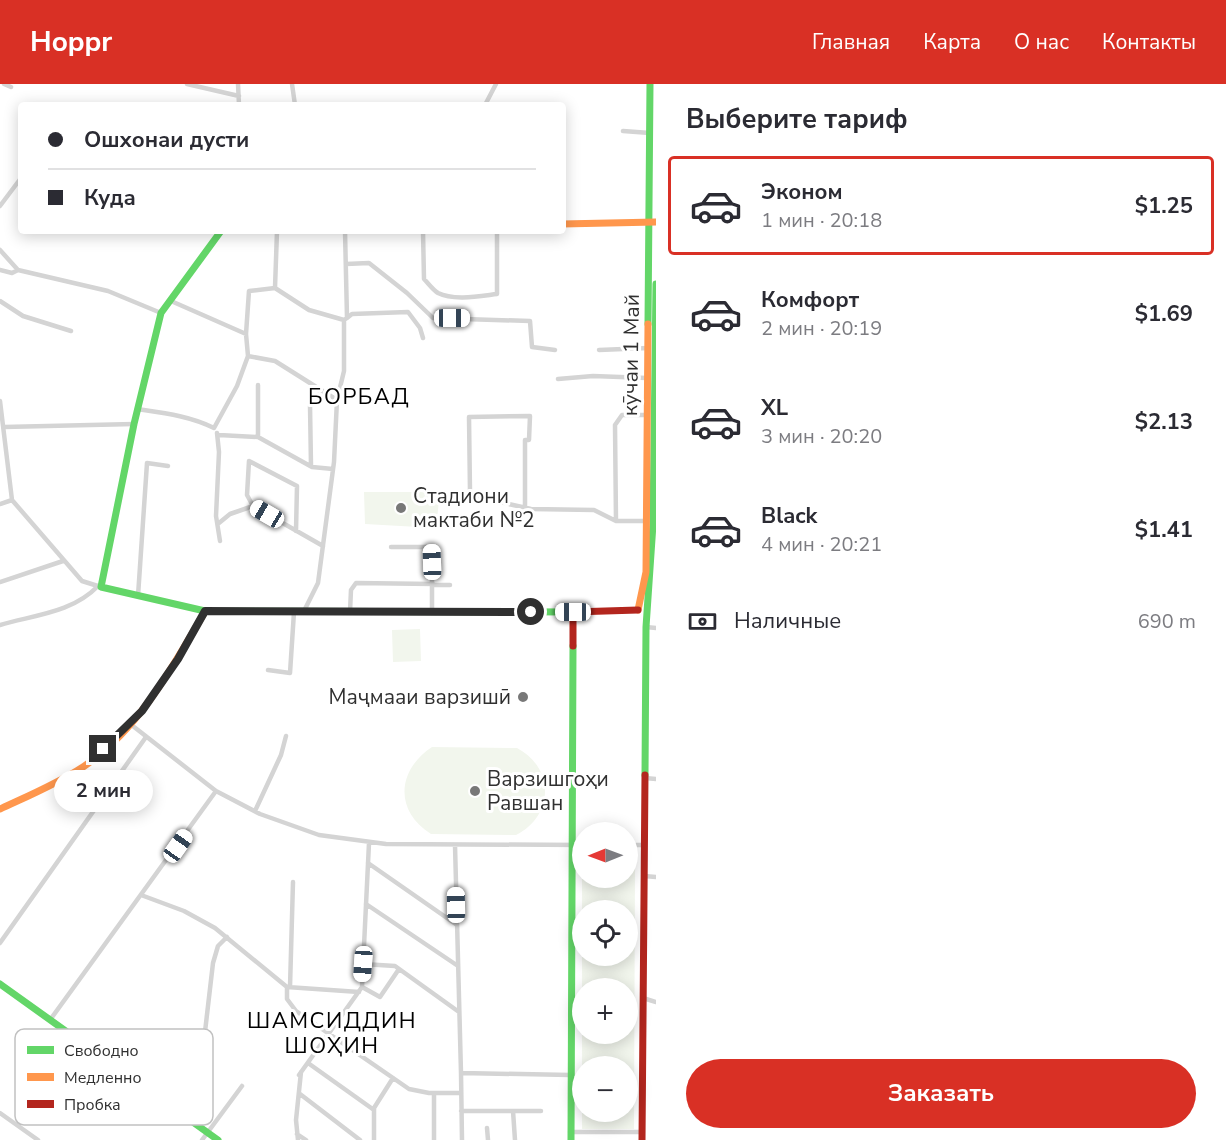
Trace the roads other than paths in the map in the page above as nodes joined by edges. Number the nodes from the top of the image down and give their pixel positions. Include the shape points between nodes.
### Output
1 (4, 84) edge
2 (187, 84) edge
3 (238, 84) edge
4 (292, 84) edge
5 (496, 84) edge
6 (650, 84) edge
7 (11, 87) dead end
8 (238, 96) junction
9 (239, 102) edge
10 (295, 102) edge
11 (487, 102) edge
12 (623, 131) dead end
13 (650, 133) junction
14 (18, 182) edge
15 (0, 206) edge
16 (652, 222) edge
17 (566, 224) edge
18 (219, 234) edge
19 (277, 234) edge
20 (345, 234) edge
21 (423, 234) edge
22 (497, 234) edge
23 (0, 250) edge
24 (346, 264) junction
25 (0, 270) edge
26 (18, 270) junction
27 (656, 284) edge
28 (275, 288) junction
29 (171, 301) junction
30 (0, 302) edge
31 (420, 304) junction
32 (161, 313) junction
33 (412, 314) junction
34 (346, 319) junction
35 (71, 331) dead end
36 (246, 334) junction
37 (423, 338) dead end
38 (648, 348) junction
39 (555, 350) dead end
40 (599, 350) dead end
41 (248, 356) junction
42 (647, 378) junction
43 (558, 379) dead end
44 (258, 385) dead end
45 (318, 389) junction
46 (337, 400) junction
47 (0, 401) edge
48 (137, 409) junction
49 (646, 415) junction
50 (134, 424) junction
51 (4, 427) junction
52 (214, 428) junction
53 (219, 435) junction
54 (258, 437) junction
55 (168, 466) dead end
56 (310, 466) junction
57 (333, 469) junction
58 (12, 500) junction
59 (0, 504) edge
60 (253, 506) junction
61 (525, 508) junction
62 (616, 521) junction
63 (646, 521) junction
64 (219, 523) junction
65 (296, 531) junction
66 (220, 541) dead end
67 (323, 546) junction
68 (391, 547) dead end
69 (651, 557) edge
70 (63, 561) junction
71 (0, 582) edge
72 (433, 584) junction
73 (450, 585) dead end
74 (100, 586) junction
75 (138, 596) junction
76 (648, 600) junction
77 (638, 610) junction
78 (205, 611) junction
79 (294, 612) junction
80 (303, 612) junction
81 (350, 612) junction
82 (573, 612) junction
83 (432, 613) junction
84 (0, 625) edge
85 (646, 626) junction
86 (656, 628) edge
87 (268, 670) dead end
88 (129, 723) junction
89 (286, 736) dead end
90 (146, 737) junction
91 (645, 778) junction
92 (656, 779) edge
93 (216, 792) junction
94 (0, 800) edge
95 (2, 808) edge
96 (255, 811) junction
97 (369, 843) junction
98 (455, 844) junction
99 (638, 844) edge
100 (644, 844) junction
101 (571, 845) junction
102 (368, 863) junction
103 (644, 876) junction
104 (656, 877) edge
105 (293, 882) dead end
106 (141, 895) junction
107 (366, 904) junction
108 (457, 925) junction
109 (227, 937) junction
110 (0, 943) edge
111 (363, 964) junction
112 (458, 966) junction
113 (399, 969) junction
114 (0, 984) edge
115 (289, 987) junction
116 (360, 990) junction
117 (643, 998) junction
118 (656, 1002) edge
119 (459, 1012) junction
120 (50, 1020) junction
121 (63, 1029) edge
122 (205, 1029) edge
123 (330, 1033) junction
124 (308, 1063) junction
125 (461, 1073) junction
126 (570, 1075) junction
127 (393, 1078) junction
128 (242, 1086) dead end
129 (434, 1093) junction
130 (461, 1093) junction
131 (300, 1094) junction
132 (374, 1110) junction
133 (513, 1111) junction
134 (541, 1111) dead end
135 (461, 1112) junction
136 (0, 1113) edge
137 (15, 1124) edge
138 (213, 1124) edge
139 (17, 1125) edge
140 (197, 1125) edge
141 (212, 1125) edge
142 (487, 1128) dead end
143 (207, 1132) junction
144 (570, 1132) junction
145 (297, 1134) junction
146 (642, 1136) edge
147 (462, 1139) edge
148 (38, 1140) edge
149 (202, 1140) edge
150 (218, 1140) edge
151 (298, 1140) edge
152 (306, 1140) edge
153 (360, 1140) edge
154 (374, 1140) edge
155 (434, 1140) edge
156 (453, 1140) edge
157 (488, 1140) edge
158 (514, 1140) edge
159 (571, 1140) edge

1 - 7 street
2 - 8 street
3 - 8 street
4 - 10 street
5 - 11 street
6 - 13 main road, кӯчаи 1 Май
8 - 9 street
12 - 13 street
13 - 16 main road, кӯчаи 1 Май
14 - 15 street
16 - 17 main road
16 - 38 main road, кӯчаи 1 Май
18 - 29 main road
19 - 28 street
20 - 24 street
21 - 22 street via 424,279 437,293 479,296 497,294
23 - 26 street
24 - 31 street via 369,264
24 - 34 street
25 - 26 street
26 - 32 street via 108,291
27 - 69 main road, кӯчаи 1 Май
28 - 34 street via 309,310
28 - 36 street via 249,291
29 - 32 main road
29 - 36 street
30 - 35 street via 23,316
31 - 33 street
31 - 39 street via 433,318 530,321 532,347
32 - 48 main road
33 - 34 street via 352,314
33 - 37 street
34 - 46 street via 344,371
36 - 41 street
38 - 40 street
38 - 42 main road, кӯчаи 1 Май
41 - 45 street via 275,361
41 - 52 street
42 - 43 street
42 - 49 main road, кӯчаи 1 Май
44 - 54 street
45 - 46 street
45 - 56 street via 310,405
46 - 57 street
47 - 51 street
48 - 50 main road
48 - 52 street via 183,417
49 - 62 street via 622,416 615,426
49 - 63 main road, кӯчаи 1 Май
50 - 51 street
50 - 74 main road
51 - 58 street
52 - 53 street
53 - 54 street
53 - 64 street
54 - 56 street
55 - 75 street via 147,463
56 - 57 street
57 - 67 street
58 - 59 street
58 - 70 street
60 - 64 street via 230,514
60 - 65 street
60 - 65 street via 247,495 249,461 297,486
61 - 61 street via 473,496 470,492 469,417 530,416 529,440 525,440
61 - 62 street via 594,510
62 - 63 street
63 - 69 main road, кӯчаи 1 Май
64 - 66 street
65 - 67 street
67 - 80 street via 318,583
68 - 72 street via 432,547
69 - 76 main road, кӯчаи 1 Май
69 - 77 main road, кӯчаи 1 Май
70 - 71 street
70 - 74 street via 82,581
72 - 73 street
72 - 81 street via 356,583 351,590
72 - 83 street
74 - 75 main road
74 - 84 street via 88,597 54,612
75 - 78 main road
76 - 77 main road
76 - 85 main road, кӯчаи 1 Май
77 - 82 main road
77 - 85 main road
78 - 79 main road
78 - 88 main road via 178,659 142,711
79 - 80 main road
79 - 87 street via 290,673
80 - 81 main road
81 - 83 main road
82 - 83 main road
82 - 101 main road
85 - 86 street
85 - 91 main road, кӯчаи 1 Май
88 - 90 street
88 - 95 main road via 90,762
89 - 96 street
90 - 93 street
90 - 110 street
91 - 92 street
91 - 100 main road, кӯчаи 1 Май
93 - 96 street
93 - 106 street
94 - 95 street
96 - 97 street via 319,835
97 - 98 street
97 - 102 street
98 - 101 street
98 - 108 street
99 - 100 street
100 - 103 main road, кӯчаи 1 Май
101 - 126 main road
102 - 107 street
102 - 108 street
103 - 104 street
103 - 117 main road, кӯчаи 1 Май
105 - 115 street
106 - 109 street via 184,911
106 - 120 street
107 - 111 street
107 - 112 street
108 - 112 street
109 - 115 street
109 - 122 street via 218,946 213,963
111 - 113 street
111 - 116 street
112 - 119 street
113 - 116 street via 380,997
113 - 119 street
114 - 120 main road
115 - 116 street
115 - 123 street via 287,999 296,1011
116 - 123 street
117 - 118 street
117 - 146 main road, кӯчаи 1 Май
119 - 125 street
120 - 121 main road
123 - 124 street
123 - 127 street
124 - 131 street via 300,1074
124 - 132 street
125 - 126 street
125 - 130 street
126 - 144 main road
127 - 129 street via 409,1089
127 - 132 street
128 - 138 street
129 - 130 street
129 - 155 street
130 - 135 street
131 - 145 street
131 - 153 street
132 - 154 street
133 - 134 street
133 - 135 street
133 - 158 street
135 - 147 street
136 - 137 street
139 - 148 street
140 - 143 main road
141 - 143 street
142 - 157 street
143 - 149 street
143 - 150 main road
144 - 146 street
144 - 159 main road
145 - 151 street
145 - 152 street
147 - 156 street

